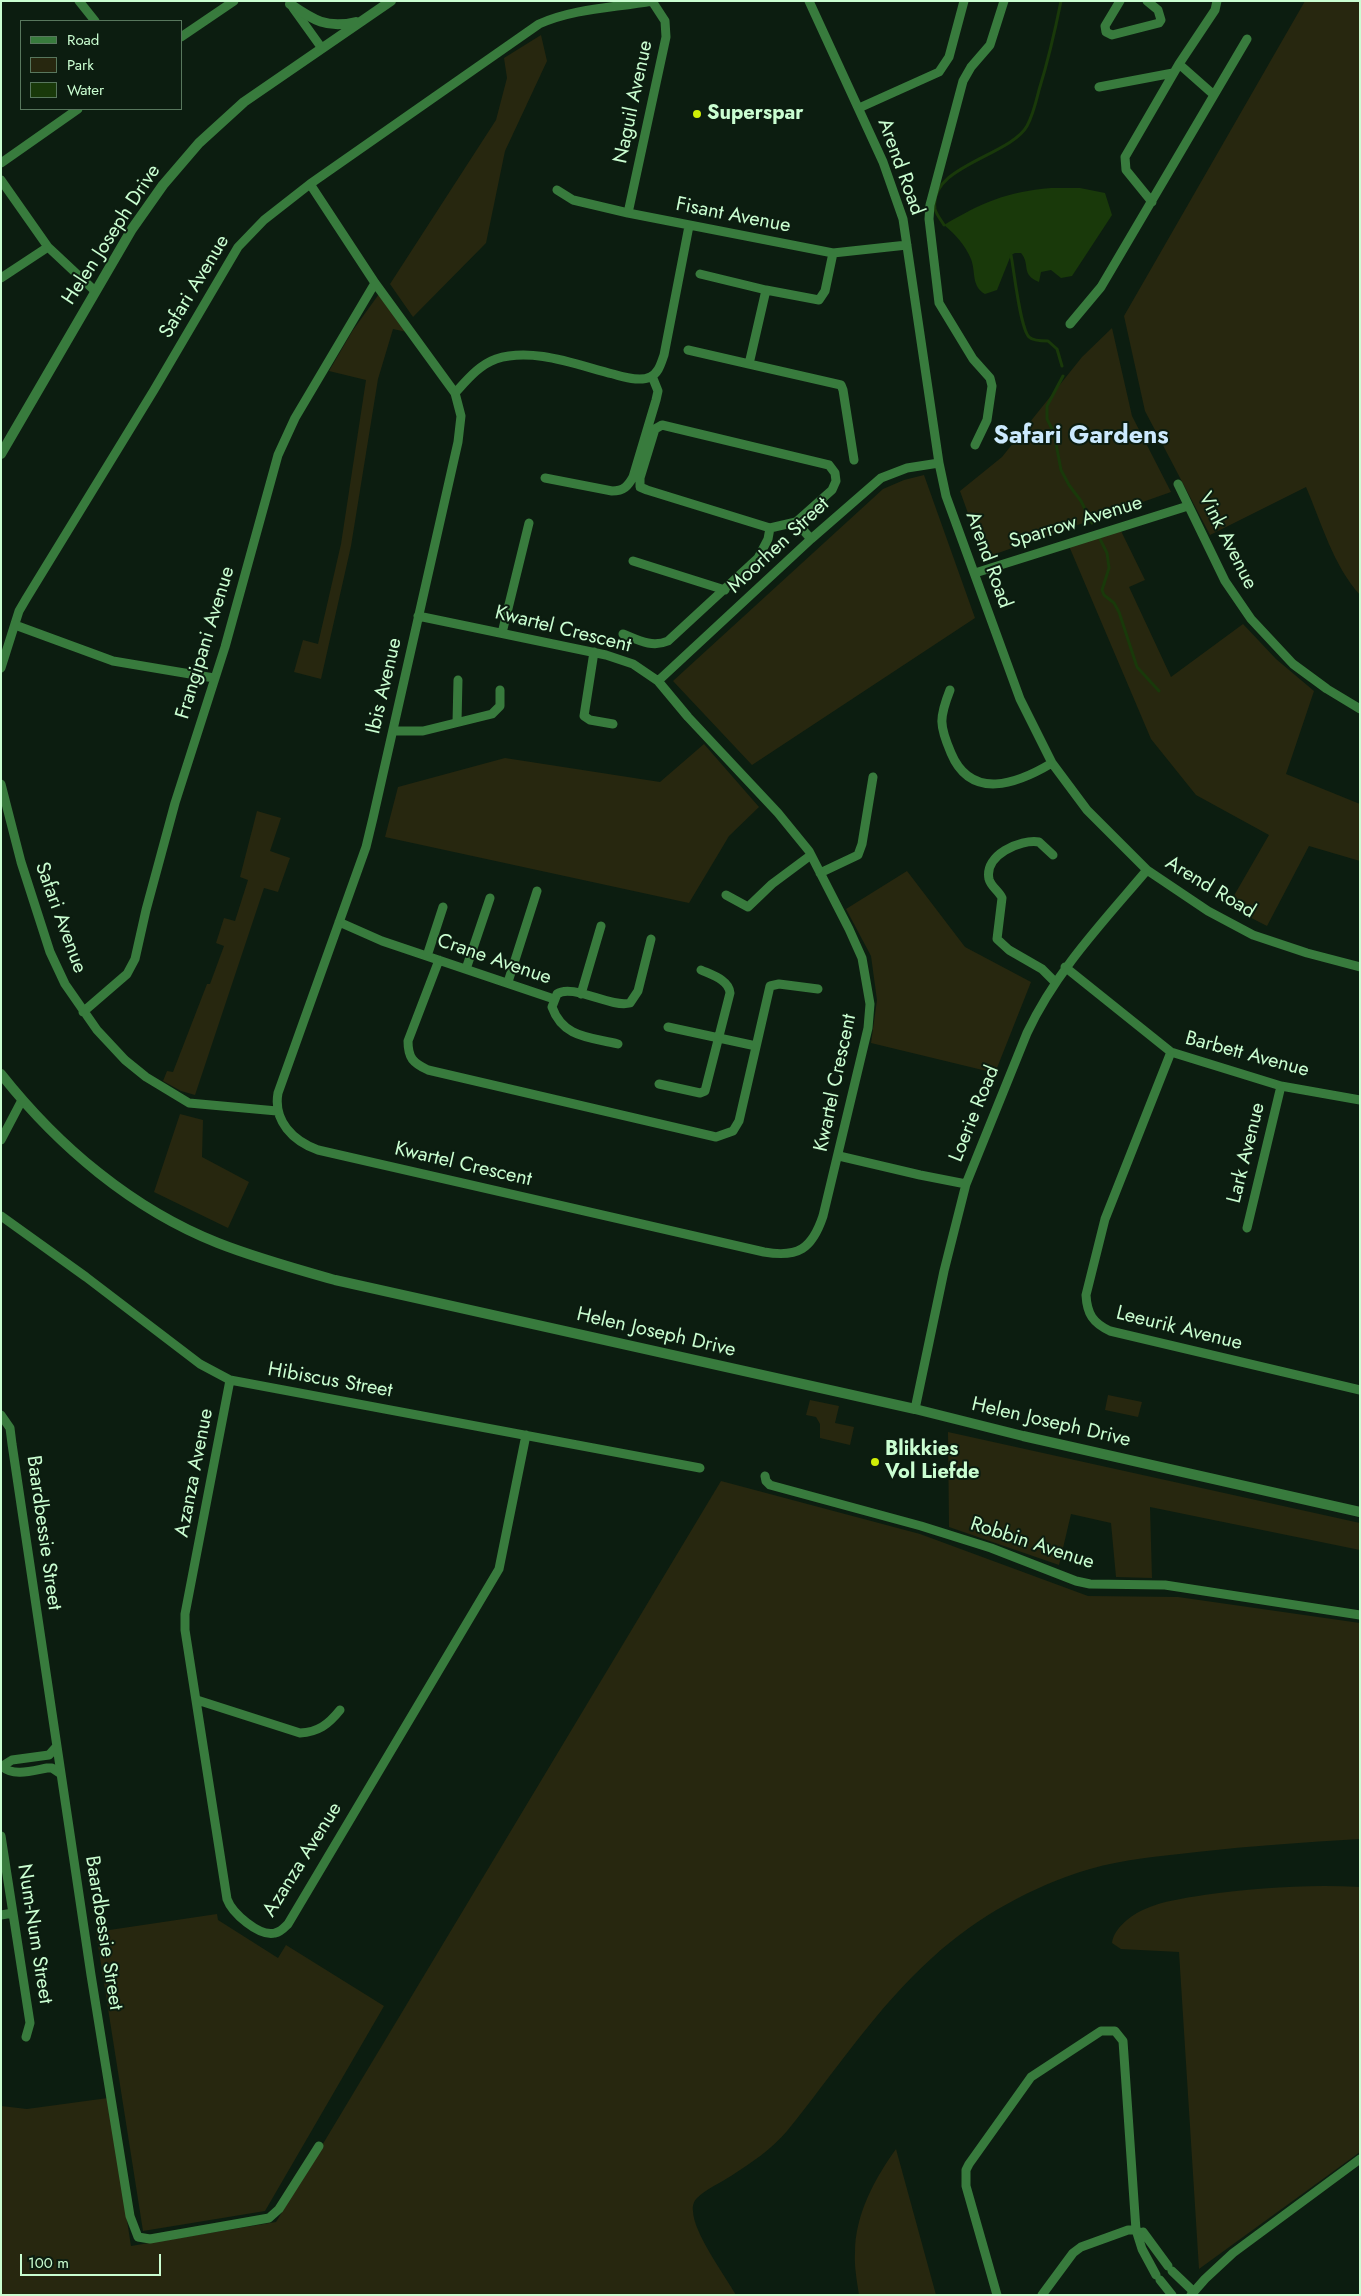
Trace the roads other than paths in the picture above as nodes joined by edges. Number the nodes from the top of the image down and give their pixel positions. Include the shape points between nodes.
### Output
1 (79, 1) edge
2 (234, 1) edge
3 (390, 1) edge
4 (652, 1) edge
5 (809, 1) edge
6 (964, 1) edge
7 (1004, 1) edge
8 (1120, 1) edge
9 (1147, 1) edge
10 (1216, 1) edge
11 (289, 2) edge
12 (94, 20) edge
13 (362, 20) junction
14 (182, 37) edge
15 (1247, 39) dead end
16 (321, 47) junction
17 (1179, 64) junction
18 (1173, 73) junction
19 (1099, 87) dead end
20 (1214, 95) junction
21 (859, 108) junction
22 (77, 110) edge
23 (1, 163) edge
24 (1, 180) edge
25 (310, 184) junction
26 (557, 190) dead end
27 (1152, 202) junction
28 (628, 213) junction
29 (689, 226) junction
30 (907, 245) junction
31 (48, 246) junction
32 (833, 252) junction
33 (700, 274) dead end
34 (1, 278) edge
35 (375, 283) junction
36 (766, 290) junction
37 (95, 291) junction
38 (1070, 324) dead end
39 (688, 350) dead end
40 (749, 364) junction
41 (652, 376) junction
42 (455, 393) junction
43 (975, 445) dead end
44 (1, 454) edge
45 (854, 460) dead end
46 (939, 463) junction
47 (545, 478) dead end
48 (1178, 484) dead end
49 (1188, 506) junction
50 (529, 522) dead end
51 (796, 522) junction
52 (770, 528) junction
53 (811, 539) junction
54 (633, 561) dead end
55 (975, 573) junction
56 (724, 590) junction
57 (418, 616) junction
58 (15, 625) junction
59 (502, 633) junction
60 (623, 634) dead end
61 (594, 652) junction
62 (1, 668) edge
63 (214, 678) junction
64 (458, 680) dead end
65 (658, 681) junction
66 (500, 690) dead end
67 (950, 690) dead end
68 (1360, 709) edge
69 (457, 722) junction
70 (613, 724) dead end
71 (393, 731) junction
72 (1052, 762) junction
73 (873, 777) dead end
74 (1, 784) edge
75 (811, 855) junction
76 (1052, 855) dead end
77 (1147, 870) junction
78 (820, 872) junction
79 (537, 891) dead end
80 (726, 894) dead end
81 (490, 898) dead end
82 (443, 907) dead end
83 (339, 922) junction
84 (600, 926) dead end
85 (651, 939) dead end
86 (427, 956) junction
87 (439, 960) junction
88 (1065, 967) junction
89 (1360, 967) edge
90 (466, 969) junction
91 (700, 970) dead end
92 (508, 982) junction
93 (1055, 982) junction
94 (818, 989) dead end
95 (581, 994) junction
96 (554, 999) junction
97 (83, 1012) junction
98 (668, 1027) dead end
99 (719, 1038) junction
100 (618, 1044) dead end
101 (756, 1046) junction
102 (1171, 1052) junction
103 (1, 1074) edge
104 (659, 1084) dead end
105 (1281, 1086) junction
106 (22, 1100) junction
107 (1360, 1100) edge
108 (277, 1110) junction
109 (1, 1140) edge
110 (839, 1156) junction
111 (966, 1184) junction
112 (1, 1216) edge
113 (1247, 1228) dead end
114 (230, 1380) junction
115 (1360, 1390) edge
116 (915, 1408) junction
117 (1, 1415) edge
118 (526, 1436) junction
119 (700, 1468) dead end
120 (765, 1476) dead end
121 (1360, 1512) edge
122 (1360, 1615) edge
123 (197, 1700) junction
124 (340, 1710) dead end
125 (57, 1746) junction
126 (2, 1767) edge
127 (61, 1774) junction
128 (1, 1836) edge
129 (13, 1913) junction
130 (1, 1915) edge
131 (26, 2037) dead end
132 (320, 2146) dead end
133 (1360, 2159) edge
134 (1137, 2220) junction
135 (1136, 2230) junction
136 (1145, 2236) junction
137 (1193, 2293) edge
138 (997, 2295) edge
139 (1042, 2295) edge
140 (1172, 2295) edge

1 - 12 street
2 - 14 street
3 - 13 street, Helen Joseph Drive
4 - 25 street, Safari Avenue via 574,12 539,24
4 - 28 street, Naguil Avenue via 665,21 666,37
5 - 21 street, Arend Road
6 - 21 street via 948,57 939,72
7 - 43 street via 990,45 963,81 928,211 939,302 973,359 990,378 992,386 987,420
8 - 9 street via 1105,26 1106,32 1112,36 1159,24 1160,13
10 - 17 street via 1215,10
11 - 13 street via 312,20 320,22 346,24
11 - 16 street
13 - 16 street, Helen Joseph Drive
15 - 20 street
16 - 37 street, Helen Joseph Drive via 244,102 198,143 158,192
17 - 18 street
17 - 20 street
18 - 19 street
18 - 27 street via 1124,157 1126,170
20 - 27 street
21 - 30 street, Arend Road via 895,195
22 - 23 street
24 - 31 street
25 - 35 street, Ibis Avenue
25 - 58 street, Safari Avenue via 264,220 238,247 60,540 19,612
26 - 28 street, Fisant Avenue via 573,200
27 - 38 street via 1101,287
28 - 29 street, Fisant Avenue
29 - 32 street, Fisant Avenue
29 - 41 street via 664,355
30 - 32 street, Fisant Avenue
30 - 46 street, Arend Road
31 - 34 street
31 - 37 street
32 - 36 street via 825,291 818,300
33 - 36 street
35 - 42 street, Ibis Avenue
35 - 63 street, Frangipani Avenue via 284,441
36 - 40 street
37 - 44 street, Helen Joseph Drive
39 - 40 street
40 - 45 street via 841,385
41 - 42 street via 629,378 537,356 509,356 485,365
41 - 47 street via 658,392 629,485 623,490 612,491
42 - 57 street, Ibis Avenue via 461,416 458,442
46 - 53 street, Moorhen Street via 907,468 881,478
46 - 55 street, Arend Road via 946,496
48 - 49 street, Vink Avenue
49 - 55 street, Sparrow Avenue
49 - 68 street, Vink Avenue via 1225,581 1251,619 1293,664
50 - 59 street
51 - 52 street
51 - 52 street via 832,490 836,481 829,464 662,425 655,429 640,487
51 - 53 street
52 - 56 street via 758,558
53 - 65 street, Moorhen Street
54 - 56 street
55 - 72 street, Arend Road via 1020,699
56 - 60 street via 660,645
57 - 59 street, Kwartel Crescent
57 - 71 street, Ibis Avenue
58 - 62 street, Safari Avenue
58 - 63 street via 114,661
59 - 61 street, Kwartel Crescent
61 - 65 street, Kwartel Crescent via 633,664
61 - 70 street via 584,716
63 - 97 street, Frangipani Avenue via 175,803 135,959 127,974
64 - 69 street
65 - 75 street, Kwartel Crescent via 778,813
66 - 69 street via 497,711
67 - 72 street via 940,722 955,764 964,775 974,781 1015,782
69 - 71 street via 415,732
71 - 83 street, Ibis Avenue via 366,847
72 - 77 street, Arend Road via 1087,810
73 - 78 street via 858,854
74 - 97 street, Safari Avenue via 21,862 50,952 64,984
75 - 78 street, Kwartel Crescent
75 - 80 street via 748,907
76 - 93 street via 1039,842 1024,842 995,858 988,876 1002,898 997,939 1042,969
77 - 88 street, Loerie Road
77 - 89 street, Arend Road via 1208,911 1253,935
78 - 110 street, Kwartel Crescent via 862,958 870,1004 868,1028
79 - 92 street
81 - 90 street
82 - 86 street
83 - 86 street, Crane Avenue
83 - 108 street, Ibis Avenue via 278,1093
84 - 95 street
85 - 95 street via 638,991 630,1004
86 - 87 street, Crane Avenue
87 - 90 street, Crane Avenue
87 - 101 street via 408,1041 410,1060 428,1070 716,1137 733,1131 739,1121
88 - 93 street, Loerie Road
88 - 102 street, Barbett Avenue
90 - 92 street, Crane Avenue
91 - 99 street via 730,987
92 - 96 street, Crane Avenue
93 - 111 street, Loerie Road via 1027,1033
94 - 101 street via 779,984 770,986
95 - 96 street via 563,990
96 - 100 street, Crane Avenue via 552,1007 563,1027
97 - 108 street, Safari Avenue via 125,1060 183,1100 210,1106
98 - 99 street
99 - 101 street
99 - 104 street via 705,1091 700,1093
102 - 105 street, Barbett Avenue
102 - 115 street, Leeurik Avenue via 1105,1219 1086,1295 1090,1316 1098,1326 1118,1333
103 - 106 street, Helen Joseph Drive
105 - 107 street, Barbett Avenue
105 - 113 street, Lark Avenue
106 - 109 street
106 - 116 street, Helen Joseph Drive via 72,1150 117,1188 179,1225 258,1258 335,1280
108 - 110 street, Kwartel Crescent via 295,1138 318,1150 777,1254 798,1251 815,1237
110 - 111 street
111 - 116 street, Loerie Road
112 - 114 street, Hibiscus Street via 200,1364
114 - 118 street, Hibiscus Street
114 - 123 street, Azanza Avenue via 185,1614
116 - 121 street, Helen Joseph Drive via 1022,1436
117 - 125 street, Baardbessie Street via 10,1428
118 - 119 street, Hibiscus Street
118 - 123 street, Azanza Avenue via 499,1569 288,1924 275,1934 250,1925 232,1910 227,1899
120 - 122 street, Robbin Avenue via 770,1485 921,1526 991,1548 1076,1581 1090,1584 1165,1584
123 - 124 street via 300,1733 317,1731
125 - 126 street via 49,1755 12,1760
125 - 127 street, Baardbessie Street
126 - 127 street via 13,1773 47,1768
127 - 132 street, Baardbessie Street via 130,2216 138,2237 150,2239 269,2218 279,2209
128 - 129 street, Num-Num Street
129 - 130 street
129 - 131 street, Num-Num Street via 30,2023
133 - 137 street via 1233,2253
134 - 135 street
134 - 136 street
134 - 138 street via 1123,2041 1115,2031 1101,2031 1031,2077 966,2170 966,2186
135 - 136 street
135 - 139 street via 1081,2246
135 - 140 street via 1142,2250
136 - 137 street

